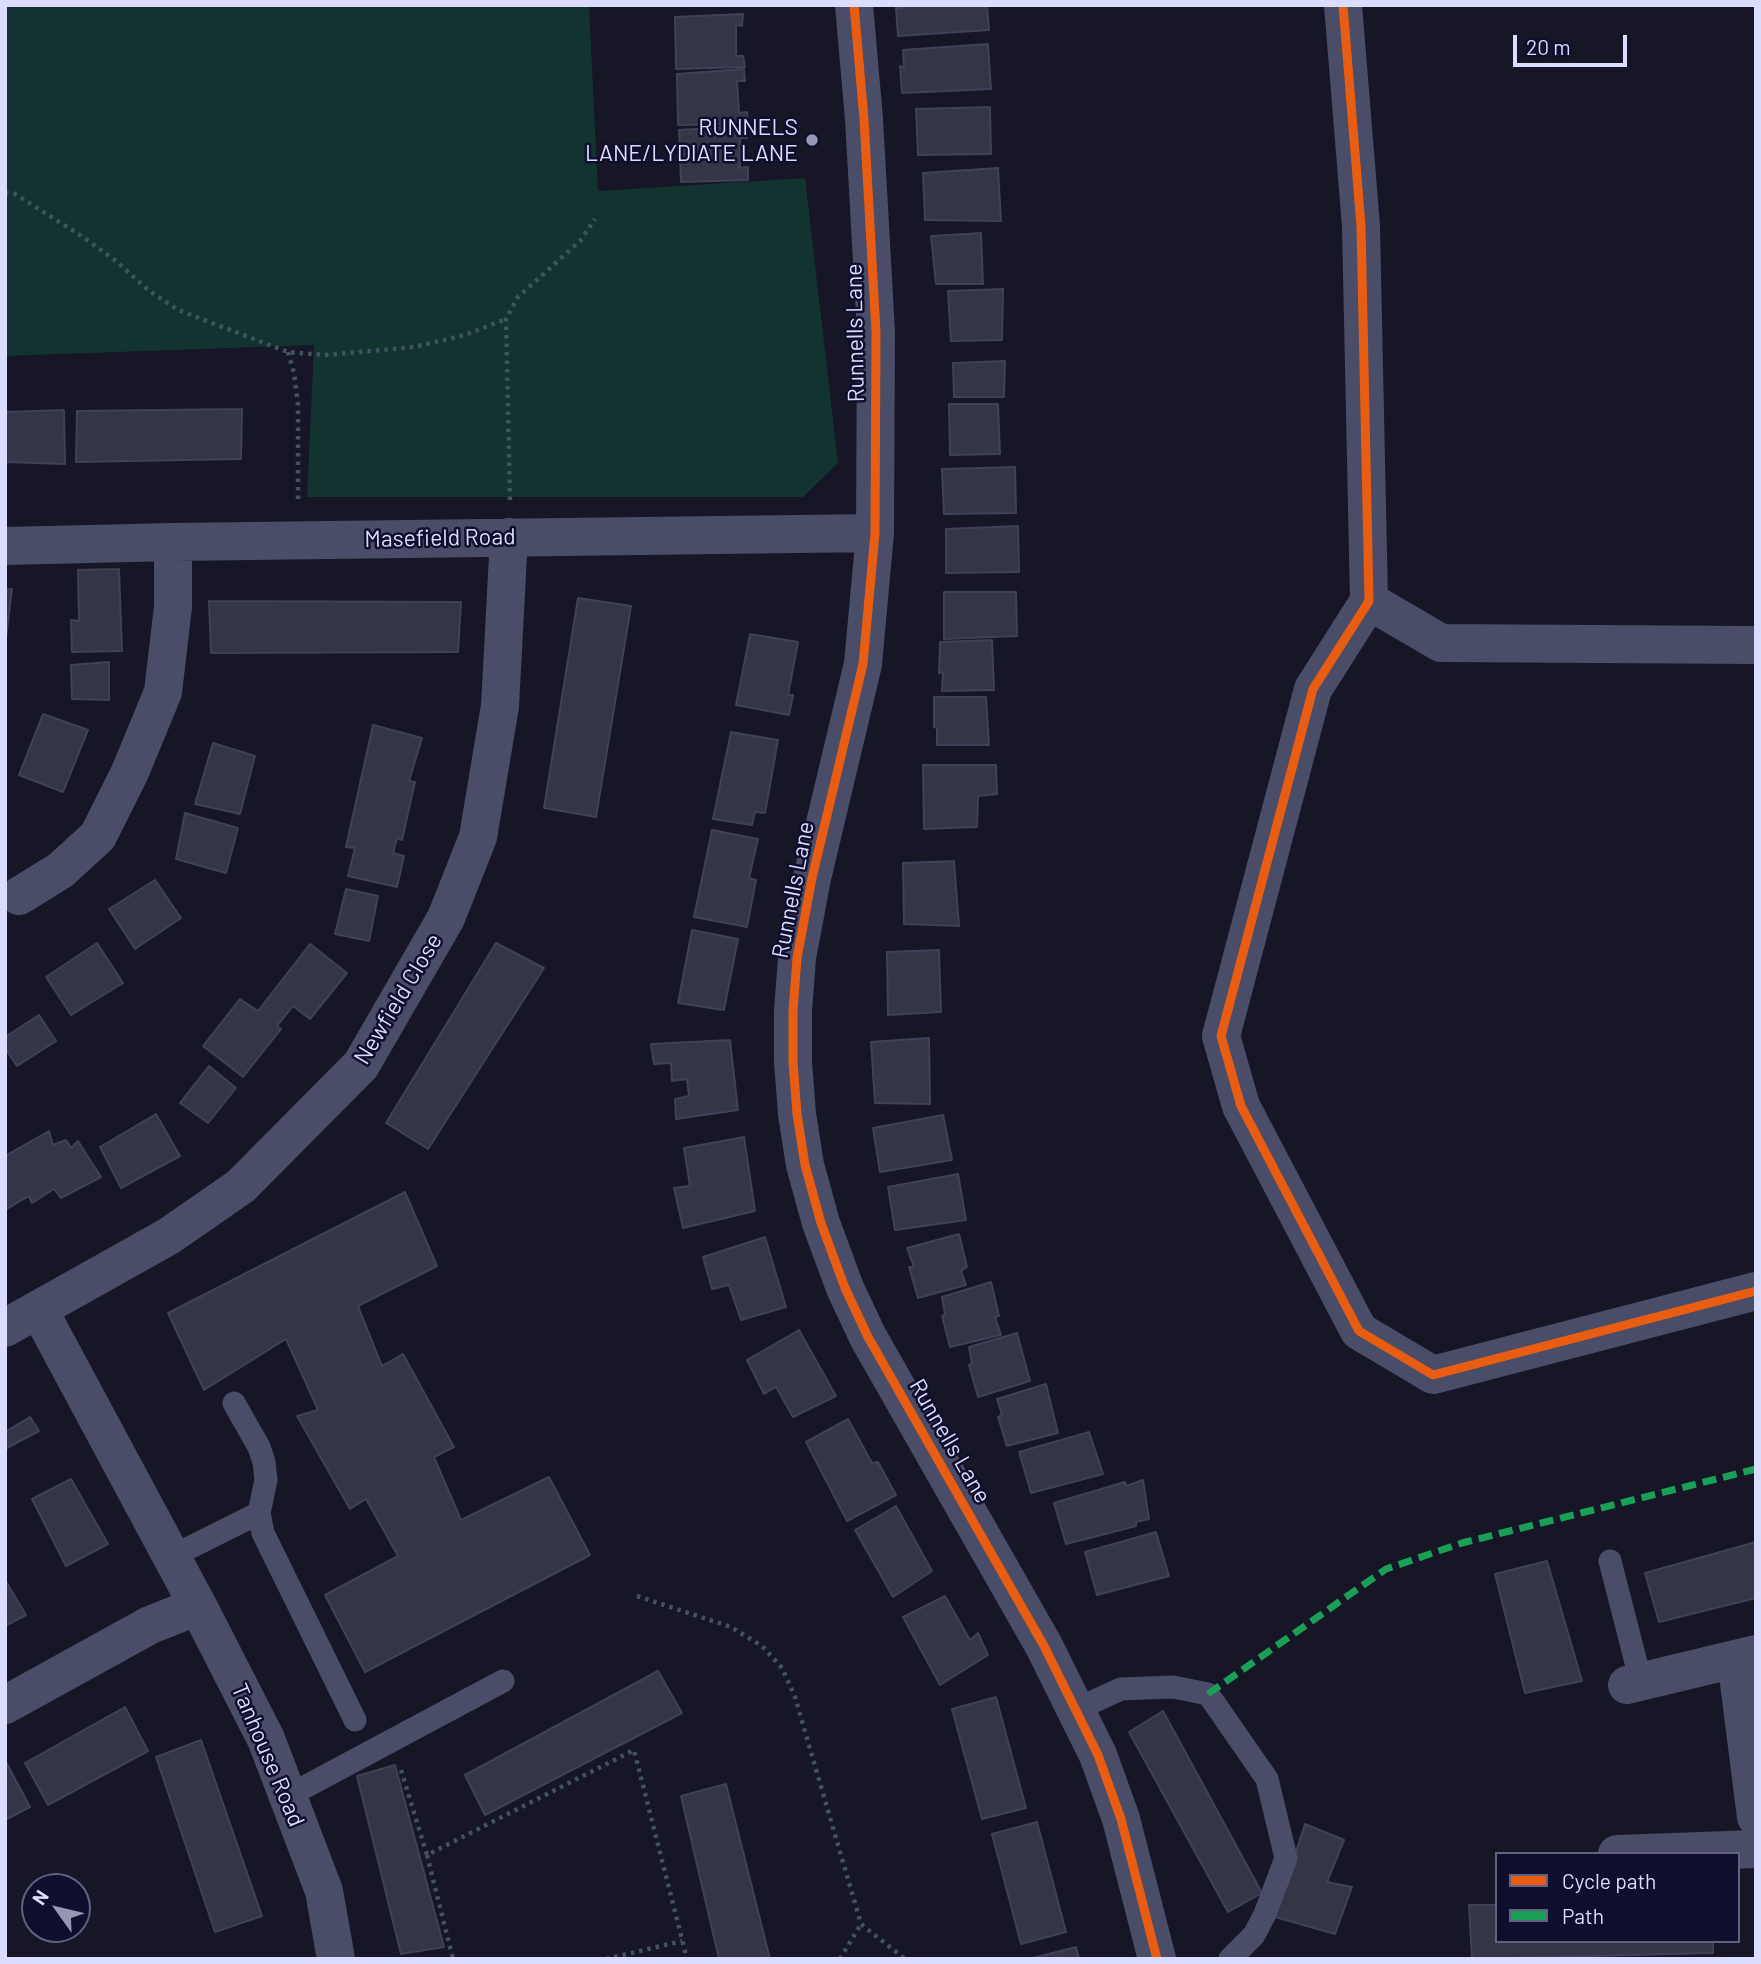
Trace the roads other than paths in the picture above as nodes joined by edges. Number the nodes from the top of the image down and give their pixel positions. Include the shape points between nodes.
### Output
1 (853, 5) edge
2 (1343, 5) edge
3 (510, 524) junction
4 (875, 533) junction
5 (173, 542) junction
6 (5, 546) edge
7 (1369, 601) junction
8 (1753, 645) dead end
9 (19, 896) dead end
10 (1756, 1291) edge
11 (39, 1310) junction
12 (5, 1328) edge
13 (234, 1403) dead end
14 (259, 1513) junction
15 (172, 1557) junction
16 (1610, 1560) dead end
17 (198, 1605) junction
18 (1746, 1656) edge
19 (503, 1681) dead end
20 (1634, 1683) joint
21 (5, 1704) edge
22 (1077, 1710) junction
23 (355, 1720) dead end
24 (288, 1796) junction
25 (1756, 1817) edge
26 (1756, 1849) edge
27 (1673, 1852) edge
28 (336, 1959) edge
29 (1157, 1959) edge
30 (1230, 1959) edge

1 - 4 street, Runnells Lane via 876,332
2 - 7 street via 1362,226
3 - 4 street, Masefield Road
3 - 5 street, Masefield Road
3 - 11 street, Newfield Close via 500,706 478,837 446,918 360,1065 241,1186 169,1237
4 - 22 street, Runnells Lane via 863,664 797,958 793,1062 805,1165 845,1288 869,1337
5 - 6 street, Masefield Road
5 - 9 street via 173,607 163,692 130,772 98,836 61,870
7 - 8 street via 1441,643
7 - 10 street via 1313,688 1221,1036 1241,1106 1359,1331 1433,1375
11 - 12 street, Newfield Close
11 - 15 street, Tanhouse Road
13 - 14 lane via 264,1462 266,1480
14 - 15 lane
14 - 23 lane via 263,1533
15 - 17 street, Tanhouse Road
16 - 20 lane
17 - 21 street via 150,1625
17 - 24 street, Tanhouse Road via 266,1739
18 - 20 street
18 - 25 street
19 - 24 lane
22 - 29 street, Runnells Lane via 1121,1819
22 - 30 lane via 1121,1689 1174,1687 1208,1694 1267,1779 1286,1858 1254,1935
24 - 28 street, Tanhouse Road via 324,1891
26 - 27 street

